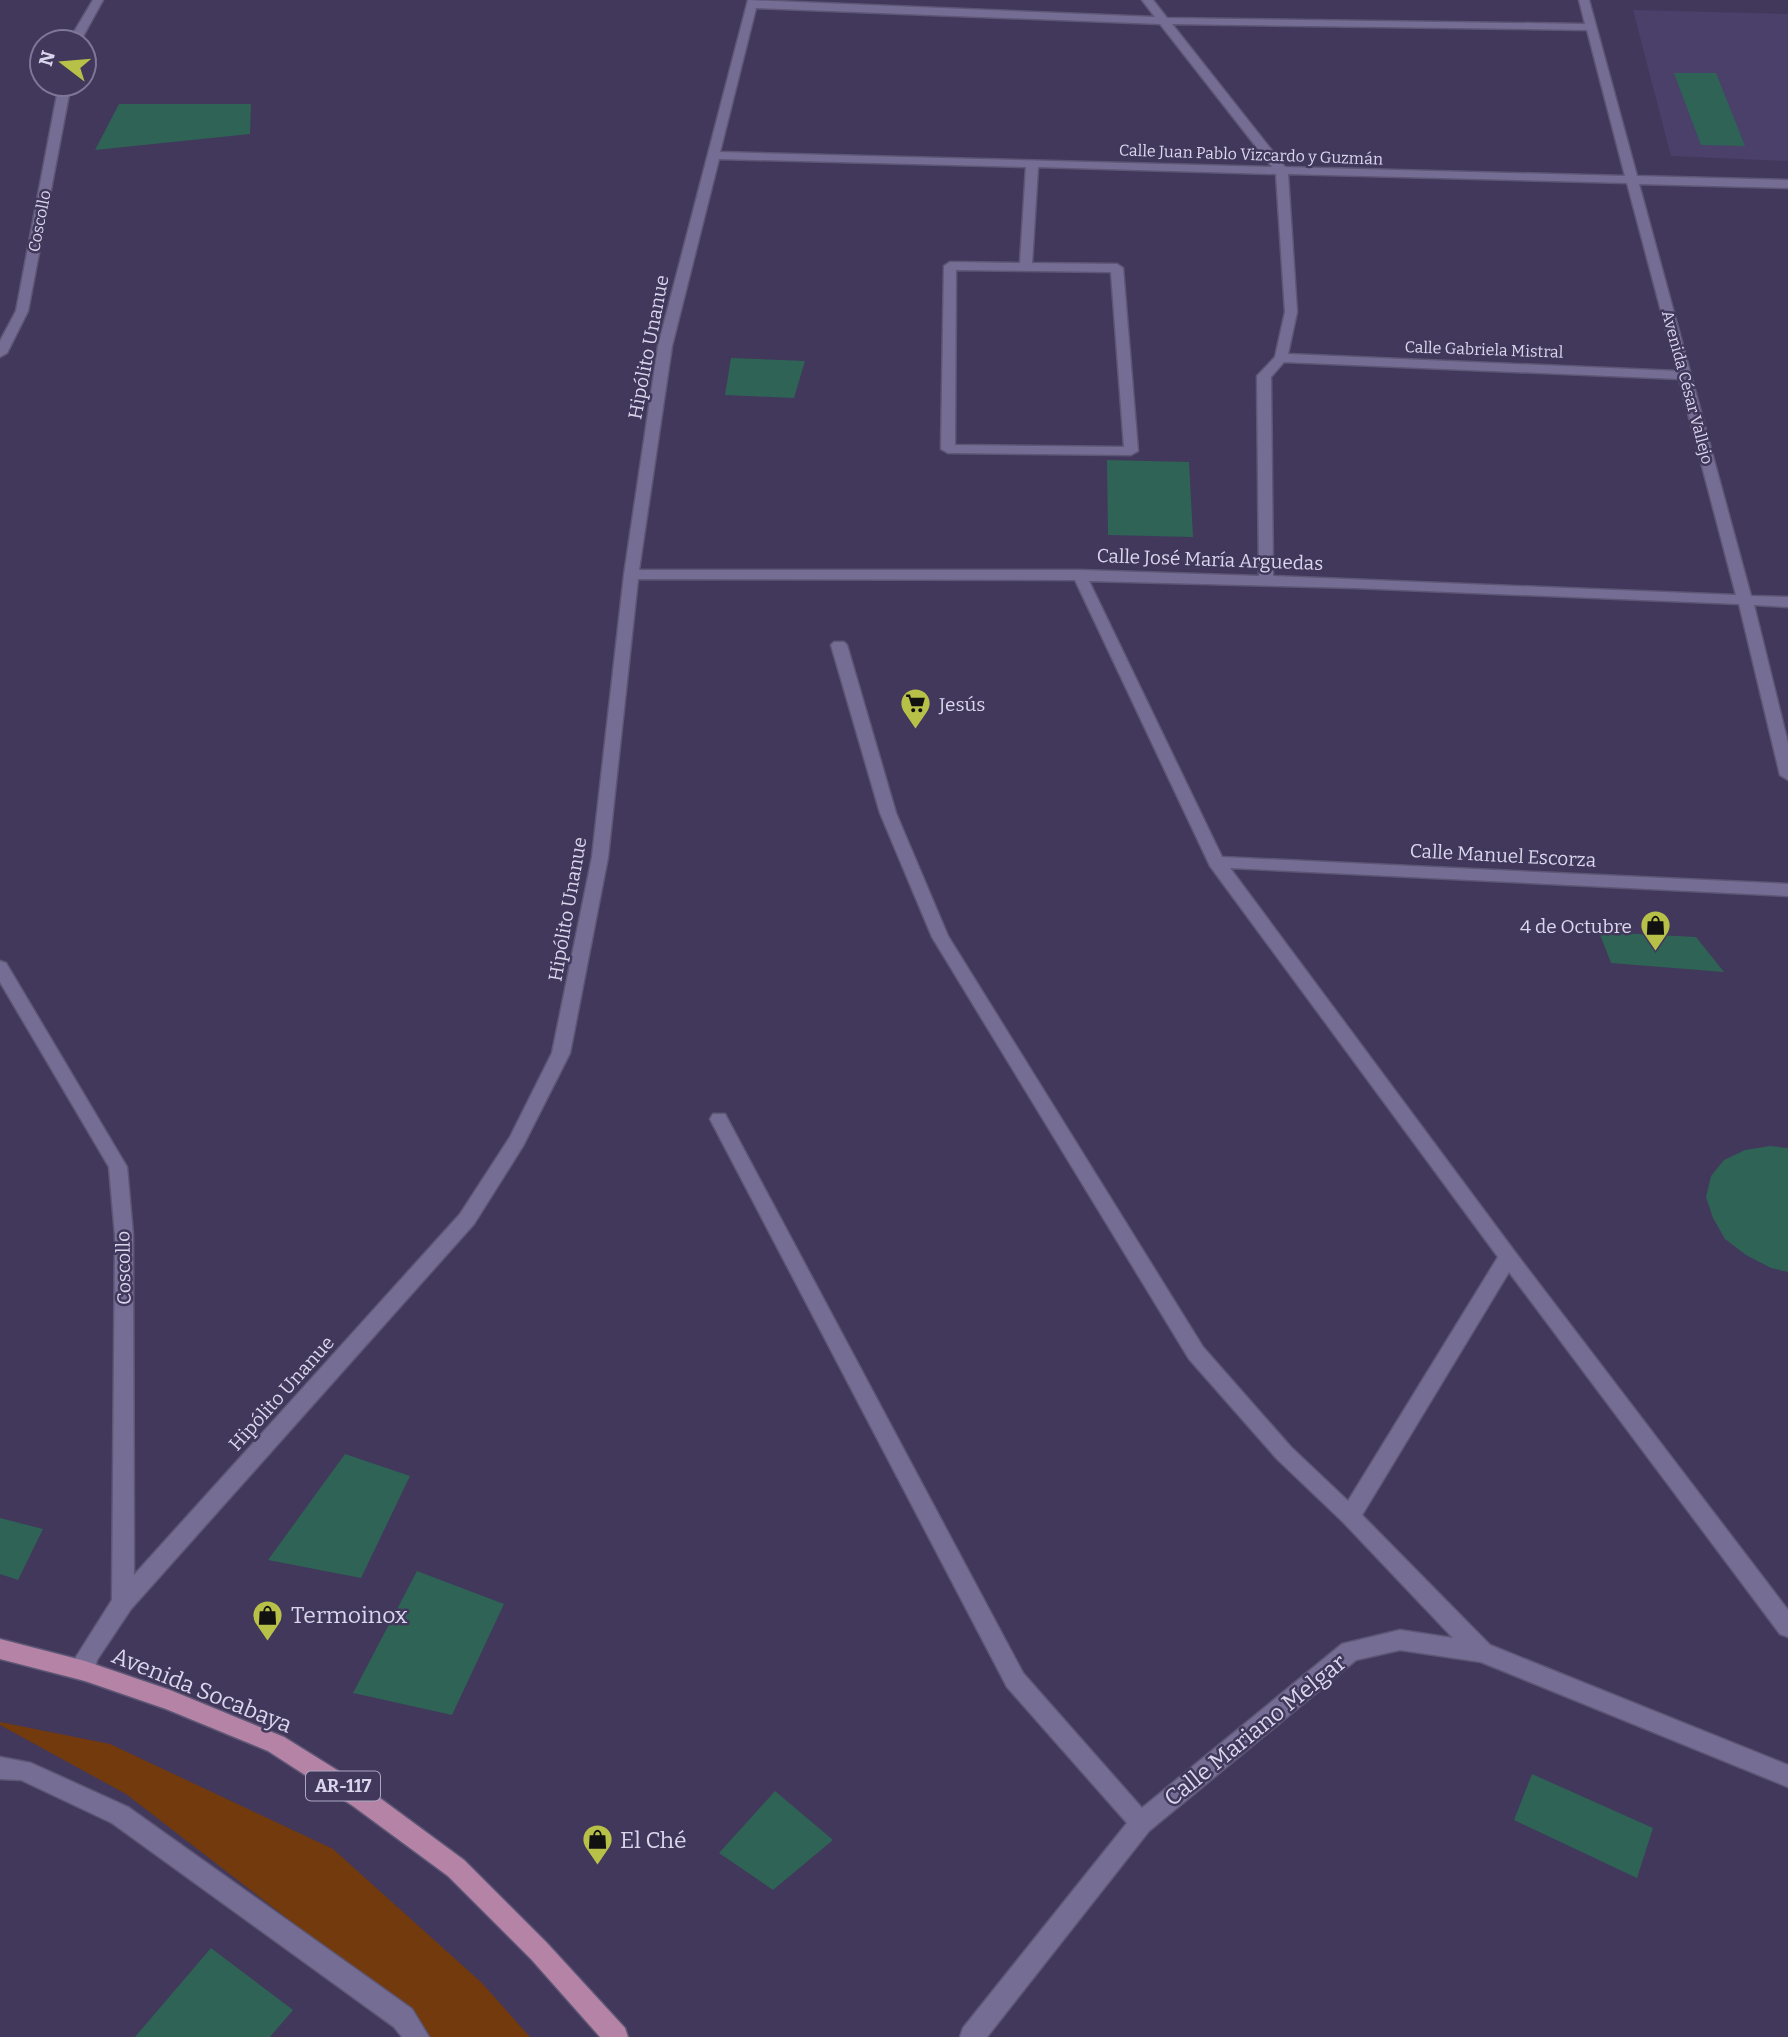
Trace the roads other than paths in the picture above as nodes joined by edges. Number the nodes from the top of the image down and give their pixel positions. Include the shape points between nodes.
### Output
1 (98, 0) edge
2 (1147, 0) edge
3 (1584, 0) edge
4 (753, 2) edge
5 (1166, 21) junction
6 (1592, 27) junction
7 (82, 28) edge
8 (62, 98) edge
9 (714, 155) junction
10 (1032, 164) junction
11 (1282, 171) junction
12 (1633, 180) junction
13 (1788, 184) edge
14 (1026, 267) junction
15 (0, 353) edge
16 (1281, 358) junction
17 (1685, 375) junction
18 (1079, 573) junction
19 (631, 575) junction
20 (1266, 580) junction
21 (1745, 600) junction
22 (1788, 603) edge
23 (839, 645) dead end
24 (1788, 775) edge
25 (1216, 862) junction
26 (1788, 890) edge
27 (0, 967) edge
28 (719, 1119) dead end
29 (1508, 1257) junction
30 (1350, 1516) junction
31 (123, 1602) junction
32 (1788, 1627) edge
33 (0, 1649) edge
34 (1482, 1652) junction
35 (85, 1671) junction
36 (0, 1769) edge
37 (1788, 1776) edge
38 (1141, 1823) junction
39 (417, 2037) edge
40 (616, 2037) edge
41 (972, 2037) edge

1 - 7 street
2 - 5 street
3 - 6 street, Avenida César Vallejo
4 - 5 street
4 - 9 street, Hipólito Unanue
5 - 6 street
5 - 11 street
6 - 12 street, Avenida César Vallejo
8 - 15 street, Coscollo via 22,311
9 - 10 street, Calle Juan Pablo Vizcardo y Guzmán
9 - 19 street, Hipólito Unanue via 665,346
10 - 11 street, Calle Juan Pablo Vizcardo y Guzmán
10 - 14 street
11 - 12 street, Calle Juan Pablo Vizcardo y Guzmán
11 - 16 street via 1292,312
12 - 13 street, Calle Juan Pablo Vizcardo y Guzmán
12 - 17 street, Avenida César Vallejo
14 - 14 street via 950,267 948,449 1131,451 1117,268
16 - 17 street, Calle Gabriela Mistral
16 - 20 street via 1264,376
17 - 21 street, Avenida César Vallejo
18 - 19 street, Calle José María Arguedas
18 - 20 street, Calle José María Arguedas
18 - 25 street
19 - 31 street, Hipólito Unanue via 600,857 561,1052 517,1141 467,1219
20 - 21 street, Calle José María Arguedas
21 - 22 street, Calle José María Arguedas
21 - 24 street, Avenida César Vallejo
23 - 30 street via 888,813 940,937 1196,1353 1283,1453
25 - 26 street, Calle Manuel Escorza
25 - 29 street
27 - 31 street, Coscollo via 118,1167 124,1235
28 - 38 street via 1015,1680
29 - 30 street
29 - 32 street
30 - 34 street
31 - 35 street, Hipólito Unanue via 88,1657
33 - 35 main road, Avenida Socabaya / AR-117
34 - 37 street, Calle Mariano Melgar
34 - 38 street, Calle Mariano Melgar via 1400,1640 1350,1651
35 - 40 main road, Avenida Socabaya / AR-117 via 276,1744 361,1798 456,1868
36 - 39 street via 23,1770 120,1815 403,2018
38 - 41 street, Calle Mariano Melgar

